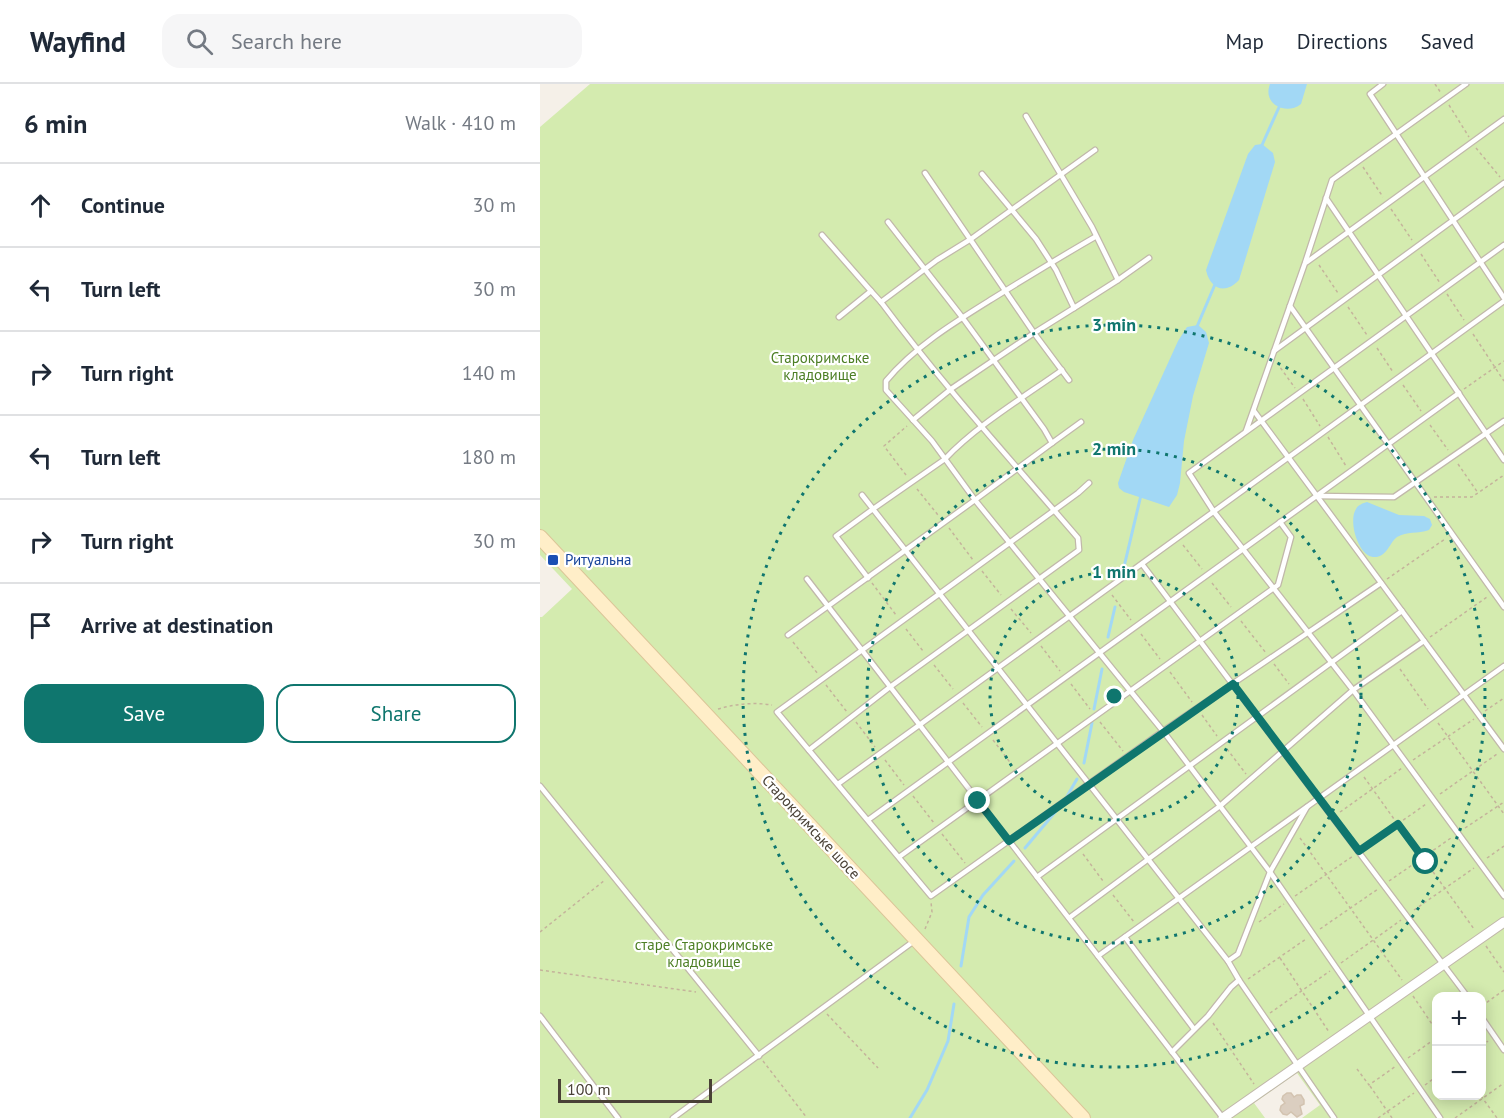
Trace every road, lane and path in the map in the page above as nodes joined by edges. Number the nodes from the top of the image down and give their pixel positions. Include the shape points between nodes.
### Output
1 (1383, 84) edge
2 (1435, 84) edge
3 (1466, 84) edge
4 (1445, 99) junction
5 (1026, 116) dead end
6 (1504, 119) edge
7 (1396, 134) junction
8 (1472, 143) junction
9 (1095, 150) dead end
10 (1359, 161) junction
11 (926, 173) dead end
12 (982, 174) dead end
13 (1061, 174) junction
14 (1425, 177) junction
15 (1504, 183) edge
16 (1326, 198) junction
17 (1388, 204) junction
18 (1011, 210) junction
19 (1453, 221) junction
20 (888, 222) dead end
21 (1349, 232) junction
22 (822, 235) dead end
23 (1095, 237) junction
24 (971, 239) junction
25 (1504, 246) edge
26 (1417, 248) junction
27 (1149, 258) dead end
28 (1051, 262) junction
29 (1481, 262) junction
30 (1305, 263) junction
31 (925, 269) junction
32 (1378, 275) junction
33 (1118, 280) junction
34 (1444, 289) junction
35 (1006, 290) junction
36 (871, 291) junction
37 (1504, 299) edge
38 (881, 302) junction
39 (1290, 306) junction
40 (1074, 308) junction
41 (839, 316) dead end
42 (1406, 316) junction
43 (962, 317) junction
44 (1469, 327) junction
45 (1306, 328) junction
46 (1034, 333) junction
47 (918, 351) junction
48 (1274, 354) junction
49 (1432, 354) junction
50 (993, 361) junction
51 (1504, 361) edge
52 (1495, 367) junction
53 (1334, 368) junction
54 (1062, 370) junction
55 (1069, 380) dead end
56 (1504, 381) edge
57 (951, 389) junction
58 (1299, 393) junction
59 (1459, 393) junction
60 (1021, 399) junction
61 (1361, 405) junction
62 (1253, 411) junction
63 (914, 420) junction
64 (1261, 421) junction
65 (1504, 421) edge
66 (1081, 422) dead end
67 (983, 428) junction
68 (1246, 431) junction
69 (1324, 432) junction
70 (1486, 433) junction
71 (1052, 443) junction
72 (1388, 444) junction
73 (1288, 458) junction
74 (945, 459) junction
75 (1504, 460) edge
76 (1016, 468) junction
77 (1350, 472) junction
78 (1504, 475) edge
79 (912, 482) junction
80 (1415, 482) junction
81 (1089, 483) dead end
82 (862, 495) dead end
83 (1317, 496) junction
84 (1425, 496) junction
85 (975, 501) junction
86 (873, 508) junction
87 (1054, 510) junction
88 (1214, 512) junction
89 (1280, 522) junction
90 (944, 523) junction
91 (1452, 534) junction
92 (540, 537) edge
93 (1010, 542) junction
94 (1243, 549) junction
95 (906, 551) junction
96 (1142, 564) junction
97 (978, 566) junction
98 (868, 578) junction
99 (807, 579) dead end
100 (1039, 579) junction
101 (1381, 583) junction
102 (1273, 588) junction
103 (1107, 589) junction
104 (1493, 593) junction
105 (939, 594) junction
106 (1171, 601) junction
107 (1007, 603) junction
108 (828, 606) junction
109 (1504, 607) edge
110 (1402, 611) junction
111 (1069, 617) junction
112 (901, 622) junction
113 (1136, 627) junction
114 (969, 631) junction
115 (1309, 634) junction
116 (788, 635) dead end
117 (1036, 640) junction
118 (1201, 641) junction
119 (1424, 641) junction
120 (862, 650) junction
121 (1099, 653) junction
122 (929, 659) junction
123 (1331, 662) junction
124 (1394, 662) junction
125 (1165, 666) junction
126 (1504, 666) edge
127 (998, 668) junction
128 (1066, 678) junction
129 (1233, 684) junction
130 (890, 687) junction
131 (1353, 690) junction
132 (1130, 691) junction
133 (1464, 694) junction
134 (958, 697) junction
135 (1504, 698) edge
136 (1028, 705) junction
137 (785, 706) junction
138 (1197, 709) junction
139 (704, 712) junction
140 (1479, 715) junction
141 (1096, 716) junction
142 (1257, 716) junction
143 (1433, 716) junction
144 (920, 725) junction
145 (1163, 731) junction
146 (988, 734) junction
147 (1448, 736) junction
148 (1222, 742) junction
149 (1058, 743) junction
150 (1393, 745) junction
151 (1504, 749) edge
152 (809, 750) junction
153 (1283, 751) junction
154 (1128, 757) junction
155 (948, 762) junction
156 (1407, 765) junction
157 (1189, 766) junction
158 (1358, 770) junction
159 (1473, 771) junction
160 (1017, 772) junction
161 (1250, 780) junction
162 (1090, 783) junction
163 (838, 784) junction
164 (540, 786) edge
165 (1372, 789) junction
166 (1318, 798) junction
167 (1433, 799) junction
168 (978, 801) junction
169 (1504, 802) edge
170 (1308, 805) junction
171 (1220, 806) junction
172 (1498, 806) junction
173 (1504, 814) edge
174 (1333, 817) junction
175 (1118, 818) junction
176 (868, 820) junction
177 (1398, 824) junction
178 (1294, 830) junction
179 (1458, 834) junction
180 (1009, 841) junction
181 (1251, 846) junction
182 (1504, 846) edge
183 (1359, 851) junction
184 (899, 857) junction
185 (1148, 859) junction
186 (1480, 864) junction
187 (1270, 872) junction
188 (612, 874) junction
189 (1326, 875) junction
190 (1037, 877) junction
191 (1384, 885) junction
192 (1445, 889) junction
193 (931, 896) junction
194 (1504, 896) edge
195 (1178, 899) junction
196 (1290, 900) junction
197 (1350, 908) junction
198 (1407, 915) junction
199 (1069, 918) junction
200 (1504, 922) edge
201 (1248, 930) junction
202 (540, 932) edge
203 (1313, 934) junction
204 (1125, 936) junction
205 (1481, 938) junction
206 (916, 940) junction
207 (1373, 940) junction
208 (1098, 956) junction
209 (1280, 957) junction
210 (1228, 961) junction
211 (1444, 964) junction
212 (1335, 967) junction
213 (540, 970) edge
214 (1504, 972) edge
215 (1240, 982) junction
216 (1408, 989) junction
217 (1302, 990) junction
218 (1504, 990) edge
219 (1464, 992) edge
220 (709, 994) junction
221 (1486, 1003) edge
222 (823, 1009) junction
223 (540, 1016) edge
224 (1369, 1016) junction
225 (1208, 1017) junction
226 (1264, 1017) junction
227 (1432, 1023) edge
228 (1486, 1024) edge
229 (1194, 1029) junction
230 (1334, 1041) junction
231 (1504, 1050) edge
232 (1172, 1052) junction
233 (759, 1056) junction
234 (1298, 1065) junction
235 (878, 1068) dead end
236 (1432, 1081) edge
237 (1504, 1083) edge
238 (1369, 1085) dead end
239 (1420, 1089) junction
240 (1260, 1092) junction
241 (1486, 1094) edge
242 (1478, 1100) edge
243 (1484, 1100) edge
244 (1387, 1111) junction
245 (1077, 1116) edge
246 (618, 1118) edge
247 (673, 1118) edge
248 (807, 1118) edge
249 (1223, 1118) edge
250 (1334, 1118) edge
251 (1378, 1118) edge
252 (1392, 1118) edge
253 (1440, 1118) edge
254 (1455, 1118) edge
255 (1497, 1118) edge

1 - 7 lane via 1370,94
2 - 4 path
3 - 4 lane
4 - 7 lane
4 - 8 path
5 - 13 lane
6 - 8 lane
7 - 10 lane
7 - 14 lane
8 - 14 lane
8 - 15 path
9 - 13 lane
10 - 16 lane via 1332,180
10 - 17 path
11 - 24 lane
12 - 18 lane
13 - 18 lane
13 - 23 lane
14 - 17 lane
14 - 19 lane
15 - 19 lane
16 - 21 lane
16 - 30 lane
17 - 21 lane
17 - 26 path
18 - 24 lane
18 - 28 lane
19 - 26 lane
19 - 29 lane
20 - 31 lane
21 - 30 lane
21 - 32 lane
22 - 36 lane
23 - 28 lane
23 - 33 lane
24 - 31 lane
24 - 35 lane
25 - 29 lane
26 - 32 lane
26 - 34 path
27 - 33 lane
28 - 35 lane
28 - 40 lane
29 - 34 lane
29 - 37 lane
30 - 39 lane
31 - 38 lane
31 - 43 lane
32 - 42 lane
32 - 45 lane
33 - 40 lane
34 - 42 lane
34 - 44 path
35 - 43 lane
35 - 46 lane
36 - 38 lane
36 - 41 lane
37 - 44 lane
38 - 47 lane
39 - 45 lane
39 - 48 lane
40 - 46 lane
42 - 49 lane
42 - 53 lane
43 - 47 lane
43 - 50 lane
44 - 49 lane
44 - 52 path
45 - 48 lane
45 - 53 lane
46 - 50 lane
46 - 54 lane
47 - 57 lane
47 - 63 lane via 885,386
48 - 58 path
48 - 62 lane
49 - 59 lane
49 - 61 lane
50 - 57 lane
50 - 60 lane
51 - 52 path
52 - 56 path
52 - 59 path
53 - 58 lane
53 - 61 lane
54 - 55 lane
54 - 60 lane
57 - 63 lane
57 - 67 lane
58 - 64 lane
58 - 69 path
59 - 70 lane
59 - 72 lane
60 - 67 lane
60 - 71 lane
61 - 69 lane
61 - 72 lane
62 - 64 lane
62 - 68 lane
63 - 74 lane
63 - 79 path via 884,446
64 - 68 lane
64 - 73 lane
65 - 70 lane
66 - 71 lane
67 - 74 lane
67 - 76 lane
68 - 88 lane via 1189,472
69 - 73 lane
69 - 77 path
70 - 75 lane
70 - 80 lane
71 - 76 lane
72 - 77 lane
72 - 80 lane
73 - 83 lane
73 - 88 lane
74 - 79 lane
74 - 85 lane
76 - 85 lane
76 - 87 lane
77 - 83 lane
78 - 84 path via 1472,497
79 - 86 lane
79 - 90 path
80 - 83 lane via 1394,497
80 - 84 lane
81 - 87 lane
82 - 86 lane
83 - 89 lane
83 - 101 lane
84 - 91 lane
85 - 90 lane
85 - 93 lane
86 - 95 lane
86 - 98 lane via 836,536
87 - 93 lane
87 - 100 lane via 1077,538 1079,550
88 - 94 lane
88 - 96 lane
89 - 94 lane
89 - 102 lane via 1291,537 1278,585
90 - 95 lane
90 - 97 path
91 - 101 path
91 - 104 lane
92 - 139 street, Старокримське шосе
93 - 97 lane
93 - 100 lane
94 - 102 lane
94 - 106 lane
95 - 98 lane
95 - 105 lane
96 - 103 lane
96 - 106 lane
97 - 105 lane
97 - 107 path
98 - 108 lane
98 - 112 path
99 - 108 lane
100 - 107 lane
100 - 111 lane
101 - 110 lane
101 - 115 lane
102 - 115 lane
102 - 118 lane
103 - 111 lane
103 - 113 path
104 - 109 lane
104 - 119 path
105 - 112 lane
105 - 114 lane
106 - 113 lane
106 - 118 lane
107 - 114 lane
107 - 117 path
108 - 116 lane
108 - 120 lane
110 - 119 lane
110 - 123 lane
111 - 117 lane
111 - 121 lane
112 - 120 lane
112 - 122 path
113 - 121 lane
113 - 125 path
114 - 122 lane
114 - 127 lane
115 - 123 lane
115 - 129 lane
117 - 127 lane
117 - 128 path
118 - 125 lane
118 - 129 lane
119 - 124 lane
119 - 133 lane
120 - 130 lane
120 - 137 lane
121 - 128 lane
121 - 132 lane
122 - 130 lane
122 - 134 path
123 - 131 lane
123 - 142 lane
124 - 131 lane
124 - 143 path
125 - 132 lane
125 - 138 path
126 - 133 lane
127 - 134 lane
127 - 136 lane
128 - 136 lane
128 - 141 path
129 - 138 lane
129 - 142 lane
130 - 144 lane
130 - 152 lane
131 - 150 lane
131 - 153 lane
132 - 141 lane
132 - 145 lane
133 - 140 lane
133 - 143 lane
134 - 144 lane
134 - 146 path
135 - 140 path
136 - 146 lane
136 - 149 lane
137 - 139 path via 730,705
137 - 152 lane via 777,712
138 - 145 lane
138 - 148 path
139 - 206 street, Старокримське шосе
140 - 147 path
140 - 151 lane
141 - 149 lane
141 - 154 path
142 - 148 lane
142 - 153 lane
143 - 147 path
143 - 150 lane
144 - 155 lane
144 - 163 lane
145 - 154 lane
145 - 157 lane
146 - 155 lane
146 - 160 path
147 - 156 path
147 - 159 path
148 - 157 lane
148 - 161 path
149 - 160 lane
149 - 162 lane
150 - 156 lane
150 - 158 lane
151 - 159 path
152 - 163 lane
153 - 161 lane
153 - 166 lane
154 - 162 lane
155 - 168 lane
155 - 176 lane
156 - 165 path
156 - 167 lane
157 - 171 lane
157 - 175 lane
158 - 165 path
158 - 166 lane
159 - 167 path
159 - 172 path
160 - 168 lane
161 - 171 lane
162 - 175 lane
162 - 180 lane
163 - 176 lane
164 - 188 lane
165 - 174 path
165 - 177 path
166 - 170 lane
166 - 174 lane
167 - 177 path
167 - 179 lane
168 - 180 lane
168 - 184 lane
169 - 172 path
170 - 178 lane
170 - 181 lane
171 - 181 lane
171 - 185 lane
172 - 173 path
172 - 179 path
174 - 183 lane
175 - 185 lane
175 - 190 lane
176 - 184 lane
177 - 183 path
177 - 192 path, bridge
178 - 187 lane
178 - 189 path
179 - 186 lane
179 - 191 path
180 - 190 lane
180 - 193 lane
181 - 187 lane
181 - 195 lane
182 - 186 path
183 - 189 path
183 - 191 lane
184 - 193 lane
185 - 195 lane
185 - 199 lane
186 - 192 path
186 - 194 lane
187 - 196 lane
187 - 201 lane
188 - 202 path
188 - 220 lane
189 - 196 path
189 - 197 path
190 - 199 lane
191 - 197 path
191 - 198 lane
192 - 198 path
192 - 205 path
193 - 206 path via 932,912
195 - 204 lane
195 - 210 lane
196 - 201 path
196 - 203 lane
197 - 203 path
197 - 207 path
198 - 207 path
198 - 211 lane
199 - 208 lane
200 - 205 street
201 - 210 lane via 1238,954
203 - 209 path
203 - 212 lane
204 - 208 lane
204 - 229 lane
205 - 211 street
205 - 214 path
206 - 222 lane
206 - 245 street, Старокримське шосе
207 - 212 path
207 - 216 path
208 - 232 lane
209 - 215 path
209 - 217 path
210 - 215 lane
211 - 216 street
211 - 219 lane
212 - 217 path
212 - 224 lane
213 - 220 path
215 - 225 lane via 1231,987
215 - 226 lane
216 - 224 street
216 - 227 path
217 - 226 path
217 - 230 path
218 - 221 path
220 - 233 lane
222 - 233 lane
222 - 235 path
223 - 246 lane
224 - 230 street
224 - 239 lane
225 - 229 lane
225 - 240 path
226 - 234 lane
228 - 231 lane
229 - 232 lane
230 - 234 street
232 - 249 lane
233 - 247 lane
233 - 248 path
234 - 240 street
234 - 250 lane
236 - 239 path
237 - 241 path
238 - 244 path
239 - 244 path
239 - 253 lane
240 - 249 street
242 - 254 path
243 - 255 path
244 - 251 path
244 - 252 path

